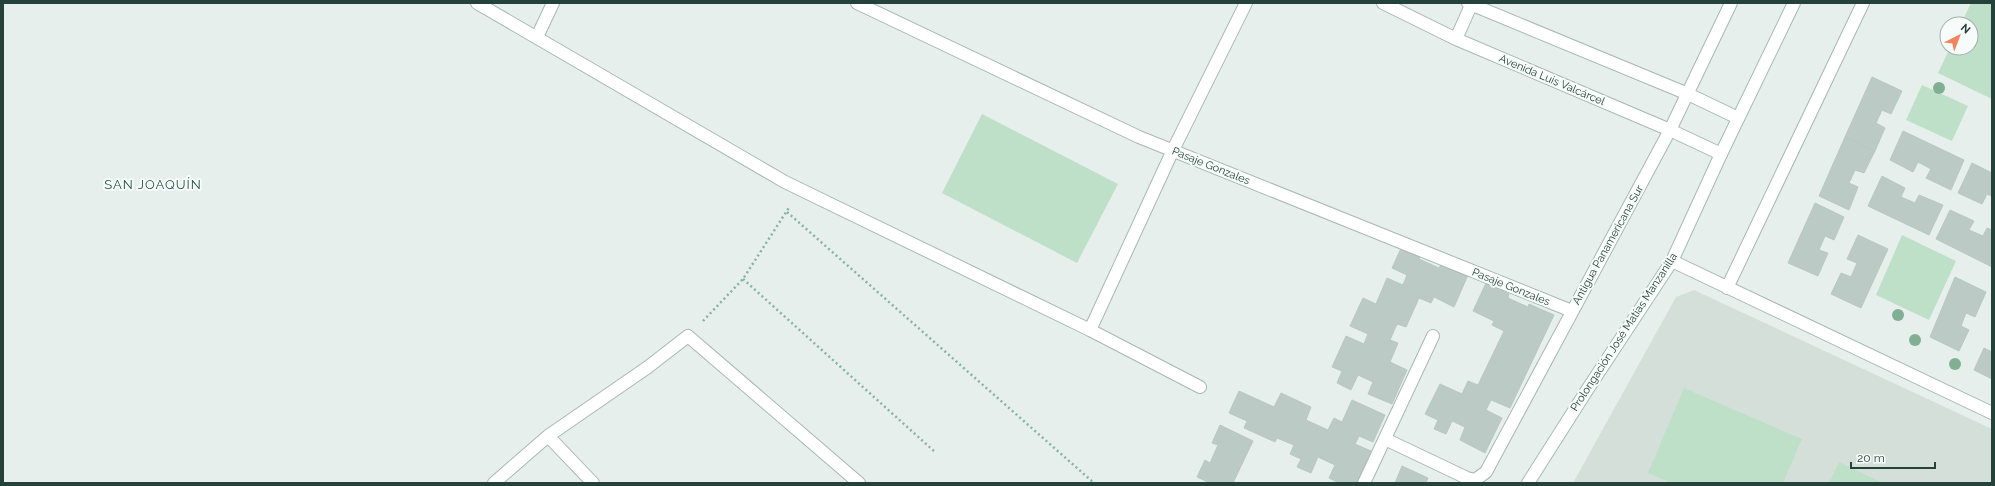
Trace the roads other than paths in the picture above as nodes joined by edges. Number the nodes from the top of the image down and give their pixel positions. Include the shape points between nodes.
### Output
1 (477, 3) edge
2 (553, 3) edge
3 (857, 3) edge
4 (1246, 3) edge
5 (1383, 3) edge
6 (1471, 3) edge
7 (1730, 3) edge
8 (1794, 3) edge
9 (1863, 3) edge
10 (537, 37) junction
11 (1456, 39) junction
12 (1688, 94) junction
13 (1738, 118) junction
14 (1670, 130) junction
15 (1173, 150) junction
16 (1721, 154) junction
17 (1672, 261) junction
18 (1727, 288) junction
19 (1572, 311) junction
20 (1090, 330) junction
21 (1433, 336) dead end
22 (1200, 387) dead end
23 (1992, 413) edge
24 (548, 436) junction
25 (1385, 439) junction
26 (494, 483) edge
27 (593, 483) edge
28 (859, 483) edge
29 (1364, 483) edge
30 (1528, 483) edge

1 - 10 street
2 - 10 street
3 - 15 street, Pasaje Gonzales via 1139,137
4 - 15 street
5 - 11 street, Avenida Luis Valcárcel
6 - 11 street
6 - 12 street
7 - 12 street, Antigua Panamericana Sur
8 - 13 street, Prolongación José Matías Manzanilla
9 - 18 street
10 - 20 street via 785,182
11 - 14 street, Avenida Luis Valcárcel
12 - 13 street
12 - 14 street, Antigua Panamericana Sur
13 - 16 street, Prolongación José Matías Manzanilla
14 - 16 street, Avenida Luis Valcárcel
14 - 19 street, Antigua Panamericana Sur via 1616,235
15 - 19 street, Pasaje Gonzales
15 - 20 street
16 - 17 street, Prolongación José Matías Manzanilla
17 - 18 street
17 - 30 street, Prolongación José Matías Manzanilla
18 - 23 street
19 - 25 street, Antigua Panamericana Sur via 1486,472 1476,480 1466,478
20 - 22 street
21 - 25 street
24 - 26 street
24 - 27 street
24 - 28 street via 688,336
25 - 29 street

